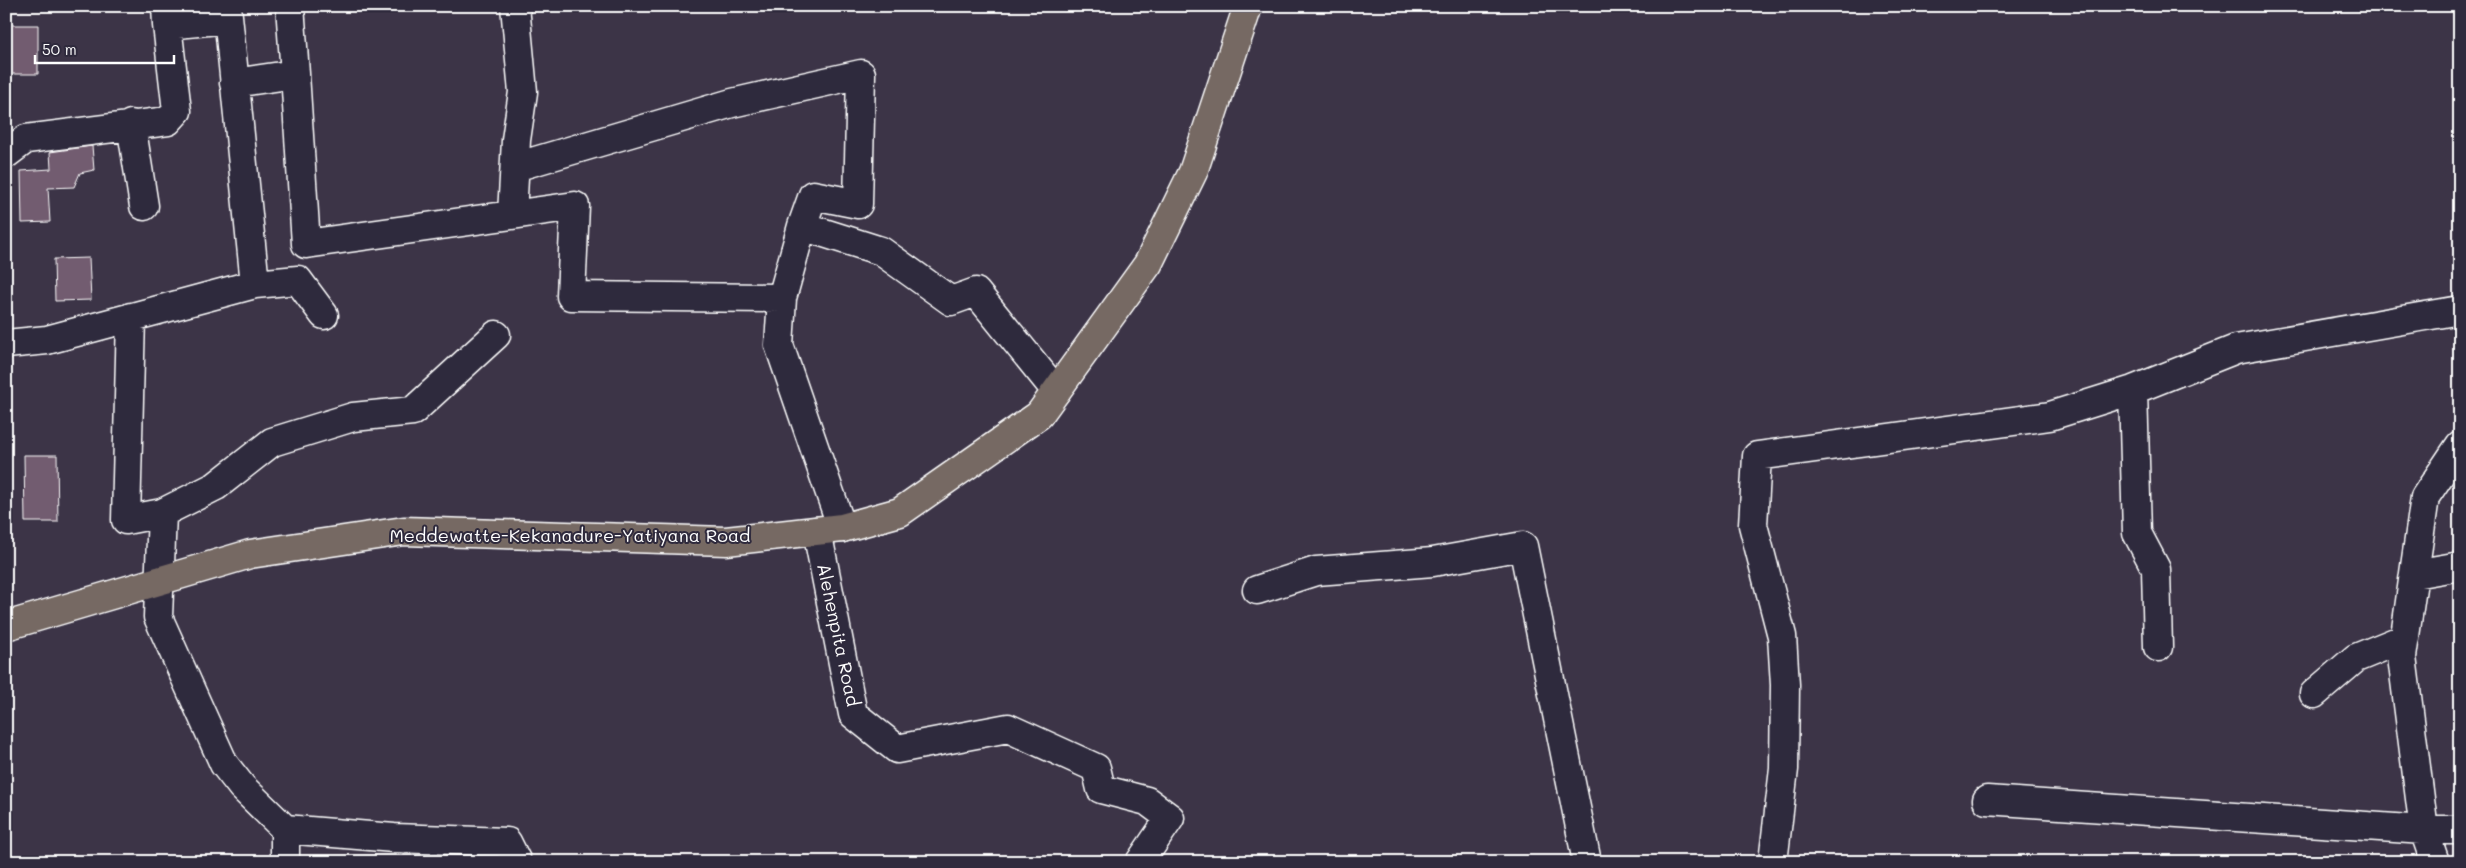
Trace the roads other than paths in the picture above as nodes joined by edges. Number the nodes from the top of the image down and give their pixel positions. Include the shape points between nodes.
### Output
1 (290, 6) edge
2 (515, 6) edge
3 (1248, 6) edge
4 (228, 12) edge
5 (166, 16) edge
6 (295, 74) junction
7 (234, 83) junction
8 (131, 124) junction
9 (6, 154) edge
10 (514, 167) junction
11 (144, 206) dead end
12 (512, 215) junction
13 (802, 226) junction
14 (255, 284) junction
15 (782, 298) junction
16 (2460, 310) edge
17 (324, 315) dead end
18 (131, 317) junction
19 (496, 335) dead end
20 (6, 344) edge
21 (2133, 390) junction
22 (1056, 391) junction
23 (2460, 445) edge
24 (162, 513) junction
25 (829, 529) junction
26 (2460, 566) edge
27 (2414, 574) junction
28 (159, 580) junction
29 (1257, 590) dead end
30 (6, 626) edge
31 (2405, 638) junction
32 (2158, 647) dead end
33 (2314, 694) dead end
34 (1987, 800) dead end
35 (286, 829) junction
36 (2424, 830) junction
37 (2460, 830) edge
38 (285, 862) edge
39 (517, 862) edge
40 (1140, 862) edge
41 (1587, 862) edge
42 (1773, 862) edge
43 (2435, 862) edge

1 - 6 street
2 - 10 street via 523,92
3 - 22 main road, Meddewatte-Kekanadure-Yatiyana Road via 1193,172 1148,264
4 - 5 street
4 - 7 street
5 - 8 street via 177,111 168,121
6 - 7 street
6 - 12 street via 306,244
7 - 14 street
8 - 9 street via 26,139
8 - 11 street
10 - 12 street
10 - 13 street via 732,103 861,74 858,204 814,195
12 - 15 street via 575,206 571,296
13 - 15 street
13 - 22 street via 881,251 951,301 976,292
14 - 17 street via 298,280
14 - 18 street
15 - 25 street via 779,345
16 - 21 street via 2236,349
18 - 20 street via 47,340
18 - 24 street via 126,520
19 - 24 street via 413,412 353,417 272,442 216,486
21 - 32 street via 2137,533 2156,569
21 - 42 street via 2050,416 1757,456 1753,525 1782,636 1785,685 1784,769
22 - 25 main road, Meddewatte-Kekanadure-Yatiyana Road via 1039,415 900,512
23 - 27 street via 2425,498
24 - 28 street
25 - 28 main road, Meddewatte-Kekanadure-Yatiyana Road via 726,541 404,531 250,554
25 - 40 street, Alehenpita Road via 853,714 897,750 1008,728 1096,768 1101,789 1147,802 1170,818
26 - 27 street
27 - 31 street
28 - 30 main road, Meddewatte-Kekanadure-Yatiyana Road
28 - 35 street via 158,617 224,764 242,787
29 - 41 street via 1316,571 1433,562 1523,546
31 - 33 street via 2356,658
31 - 36 street via 2402,657
34 - 36 street
35 - 38 street
35 - 39 street via 394,838 507,842
36 - 37 street
36 - 43 street

